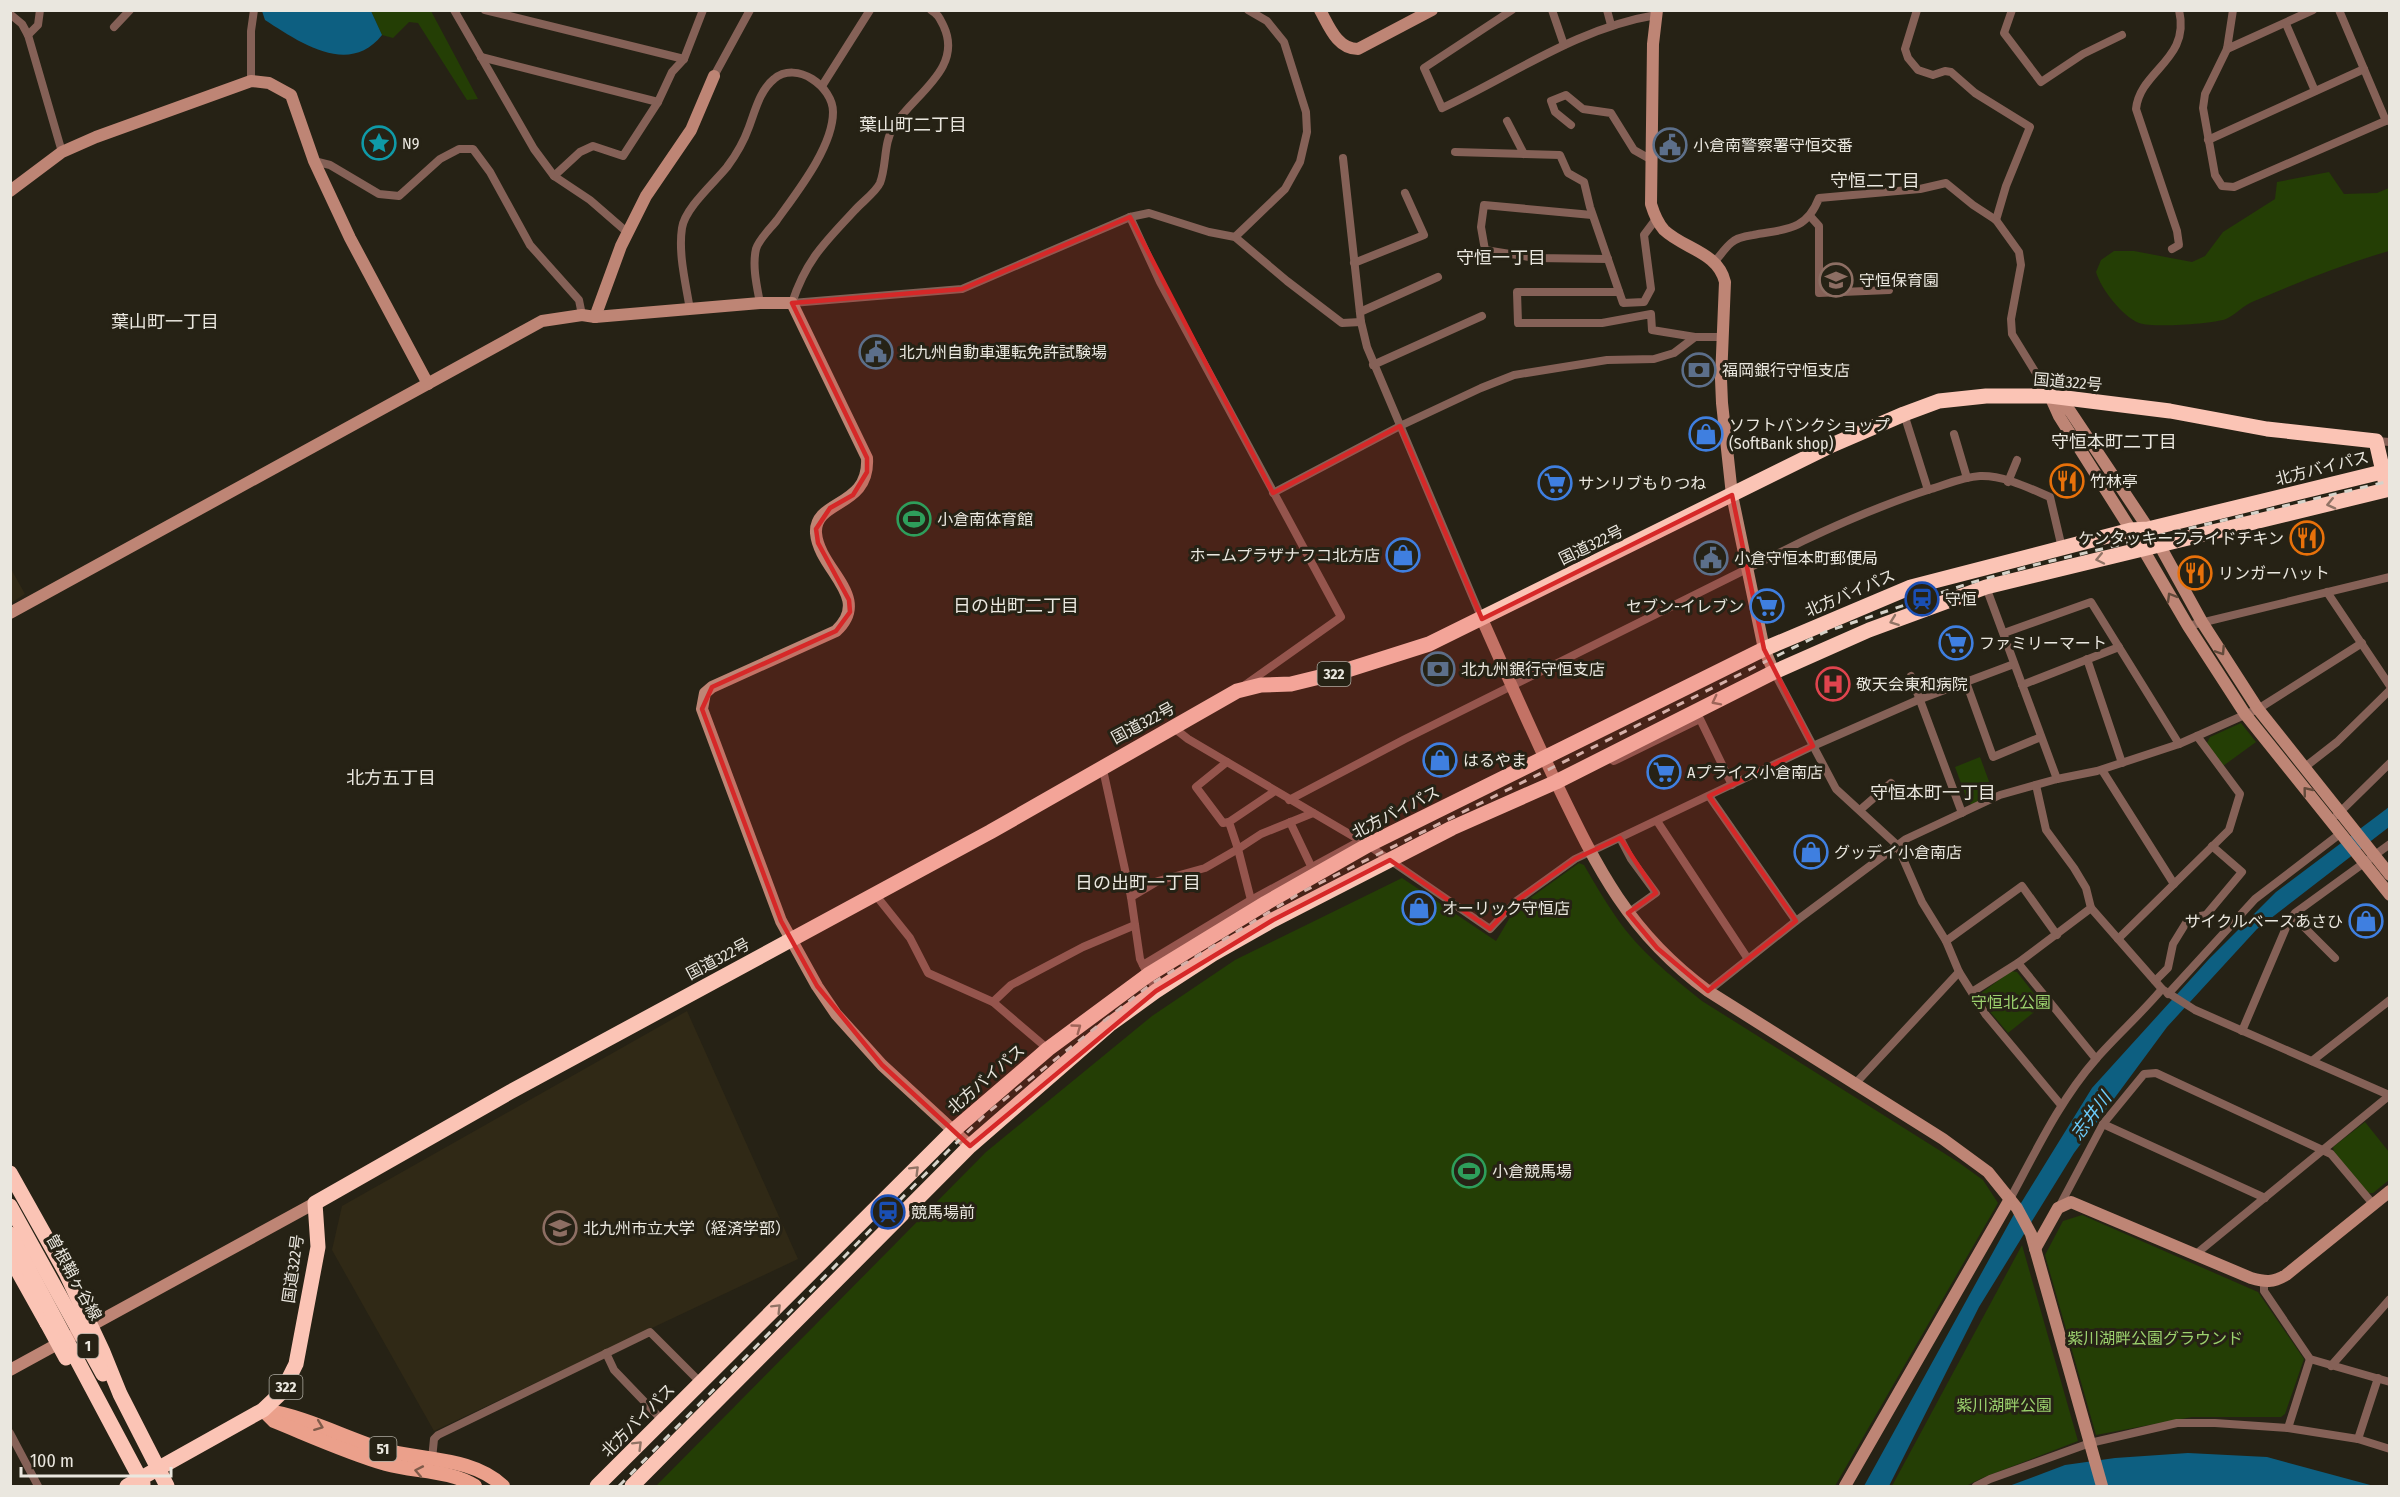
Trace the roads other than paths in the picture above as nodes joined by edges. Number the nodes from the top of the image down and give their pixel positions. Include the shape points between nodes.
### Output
1 (40, 10) edge
2 (130, 10) edge
3 (254, 10) edge
4 (454, 10) edge
5 (485, 10) edge
6 (703, 10) edge
7 (750, 10) edge
8 (870, 10) edge
9 (931, 10) edge
10 (1248, 10) edge
11 (1320, 10) edge
12 (1432, 10) edge
13 (1512, 10) edge
14 (1552, 10) edge
15 (1606, 10) edge
16 (1917, 10) edge
17 (2012, 10) edge
18 (2180, 10) edge
19 (2233, 10) edge
20 (2313, 10) edge
21 (2340, 10) edge
22 (1656, 13) edge
23 (10, 14) edge
24 (2286, 24) junction
25 (1611, 25) junction
26 (114, 27) dead end
27 (28, 35) junction
28 (2122, 35) dead end
29 (1564, 45) junction
30 (2227, 50) junction
31 (482, 57) junction
32 (684, 59) junction
33 (2364, 69) junction
34 (714, 76) joint
35 (251, 81) junction
36 (822, 86) junction
37 (2315, 91) junction
38 (658, 102) junction
39 (2388, 120) edge
40 (1507, 121) dead end
41 (1571, 125) dead end
42 (2208, 140) junction
43 (62, 152) junction
44 (1455, 152) dead end
45 (1524, 154) junction
46 (1342, 158) dead end
47 (1650, 159) junction
48 (314, 160) junction
49 (554, 176) junction
50 (10, 191) edge
51 (1405, 193) dead end
52 (1592, 215) junction
53 (1810, 216) junction
54 (1131, 217) junction
55 (1656, 219) junction
56 (1996, 220) junction
57 (628, 233) junction
58 (1235, 237) junction
59 (2172, 249) dead end
60 (1608, 259) junction
61 (1715, 261) junction
62 (1354, 263) junction
63 (1438, 277) dead end
64 (1889, 290) dead end
65 (1619, 292) junction
66 (760, 303) junction
67 (792, 303) junction
68 (690, 310) junction
69 (1360, 312) junction
70 (588, 316) junction
71 (1482, 316) dead end
72 (1361, 322) junction
73 (1695, 337) junction
74 (1723, 337) junction
75 (1373, 365) junction
76 (428, 384) junction
77 (2050, 396) junction
78 (1904, 414) junction
79 (1400, 426) junction
80 (1954, 434) dead end
81 (2383, 442) edge
82 (2017, 460) dead end
83 (2386, 471) edge
84 (1967, 478) junction
85 (2008, 482) junction
86 (1928, 490) junction
87 (2389, 492) edge
88 (1273, 493) junction
89 (1732, 495) junction
90 (2148, 529) junction
91 (2131, 531) junction
92 (2160, 546) junction
93 (2062, 548) junction
94 (2143, 549) junction
95 (1747, 569) junction
96 (2390, 577) edge
97 (1986, 587) junction
98 (2327, 592) junction
99 (10, 614) edge
100 (1482, 619) junction
101 (2202, 622) junction
102 (2188, 626) junction
103 (2004, 633) junction
104 (2362, 643) junction
105 (2119, 647) junction
106 (1764, 649) junction
107 (2087, 659) junction
108 (2014, 664) junction
109 (1774, 672) junction
110 (1911, 675) dead end
111 (1966, 682) junction
112 (2022, 685) junction
113 (1511, 686) junction
114 (2390, 688) edge
115 (1237, 691) junction
116 (1918, 700) junction
117 (2258, 709) junction
118 (2245, 714) junction
119 (1174, 728) junction
120 (2197, 736) junction
121 (2041, 737) junction
122 (2179, 744) junction
123 (1813, 746) junction
124 (1606, 756) junction
125 (1545, 759) junction
126 (1227, 762) junction
127 (2122, 763) junction
128 (2390, 763) edge
129 (1102, 765) junction
130 (2305, 767) junction
131 (2102, 770) junction
132 (2057, 779) junction
133 (1556, 782) junction
134 (1891, 783) dead end
135 (1732, 785) junction
136 (2036, 785) junction
137 (1275, 791) junction
138 (1709, 796) junction
139 (1289, 800) junction
140 (1860, 810) junction
141 (2342, 812) junction
142 (1313, 813) junction
143 (1962, 813) junction
144 (2330, 820) junction
145 (1656, 821) junction
146 (1229, 822) junction
147 (1290, 822) junction
148 (2342, 835) junction
149 (1620, 838) junction
150 (1364, 843) junction
151 (2390, 844) edge
152 (1897, 845) junction
153 (2212, 846) junction
154 (1238, 849) junction
155 (2372, 852) junction
156 (1590, 853) junction
157 (2360, 859) junction
158 (1390, 860) junction
159 (1311, 866) junction
160 (2390, 875) edge
161 (2174, 884) junction
162 (874, 893) junction
163 (2390, 895) edge
164 (1131, 897) junction
165 (1251, 900) junction
166 (2091, 908) junction
167 (1628, 913) junction
168 (2293, 916) junction
169 (1796, 921) junction
170 (1135, 925) junction
171 (2057, 935) junction
172 (2118, 939) junction
173 (792, 940) junction
174 (1946, 941) junction
175 (2335, 958) dead end
176 (1748, 959) junction
177 (2018, 963) junction
178 (1146, 970) junction
179 (1959, 972) junction
180 (2155, 981) junction
181 (1156, 991) junction
182 (1708, 991) junction
183 (1972, 992) junction
184 (2165, 992) junction
185 (2389, 1000) edge
186 (993, 1002) junction
187 (2242, 1031) junction
188 (1048, 1049) junction
189 (2096, 1059) junction
190 (2313, 1061) junction
191 (1854, 1085) junction
192 (2389, 1095) edge
193 (2061, 1105) junction
194 (2103, 1124) junction
195 (954, 1130) junction
196 (970, 1146) junction
197 (2323, 1150) junction
198 (10, 1173) edge
199 (2390, 1191) edge
200 (10, 1197) edge
201 (2265, 1198) junction
202 (315, 1203) junction
203 (2014, 1204) junction
204 (2373, 1204) junction
205 (10, 1206) edge
206 (2058, 1208) junction
207 (10, 1234) edge
208 (10, 1245) edge
209 (2035, 1249) junction
210 (2196, 1254) junction
211 (10, 1257) edge
212 (2265, 1282) junction
213 (2390, 1299) edge
214 (2382, 1308) junction
215 (2390, 1314) edge
216 (84, 1330) junction
217 (61, 1341) junction
218 (606, 1353) junction
219 (2310, 1359) junction
220 (2331, 1366) junction
221 (10, 1370) edge
222 (2378, 1377) junction
223 (2390, 1382) edge
224 (700, 1383) junction
225 (263, 1410) junction
226 (663, 1421) junction
227 (2288, 1428) junction
228 (10, 1433) edge
229 (2358, 1439) junction
230 (2090, 1443) junction
231 (2390, 1449) edge
232 (432, 1459) junction
233 (156, 1470) junction
234 (138, 1485) edge
235 (38, 1486) edge
236 (165, 1486) edge
237 (475, 1486) edge
238 (503, 1486) edge
239 (597, 1486) edge
240 (632, 1486) edge
241 (1845, 1486) edge
242 (1976, 1486) edge
243 (2102, 1486) edge

1 - 27 street via 38,25
2 - 26 street
3 - 35 street
4 - 31 street
5 - 32 street
6 - 32 street
7 - 34 street
8 - 36 street
9 - 67 street via 938,14 950,39 947,59 889,133 879,184 815,252
10 - 58 street via 1274,27 1284,42 1306,112 1307,132 1300,162 1285,189
11 - 12 street via 1336,38 1350,49 1358,49
13 - 29 street via 1424,68 1442,108
14 - 29 street
15 - 25 street
16 - 56 street via 1905,49 1914,66 1933,75 1951,72 1975,93 2030,127
17 - 28 street via 2004,33 2041,82 2083,54
18 - 59 street via 2176,47 2141,90 2136,109 2177,231 2179,245
19 - 30 street
20 - 24 street
21 - 33 street
22 - 25 street
22 - 47 street
23 - 27 street
24 - 30 street
24 - 37 street
25 - 29 street
27 - 43 street
30 - 42 street via 2205,94
31 - 38 street
31 - 49 street via 534,149
32 - 38 street via 672,72
33 - 37 street
33 - 39 street
34 - 57 street via 691,130 646,196
35 - 43 street
35 - 48 street via 269,83 291,95
36 - 66 street via 833,101 833,119 821,153 756,248
36 - 68 street via 807,75 789,73 775,78 762,95 745,138 729,164 693,205 682,227
37 - 42 street
38 - 49 street via 623,156 593,146 580,152
39 - 42 street via 2234,187 2222,186 2215,175
40 - 45 street
41 - 47 street via 1555,112 1551,101 1566,95 1583,109 1611,113 1634,150
43 - 50 street
44 - 45 street
45 - 52 street via 1560,155 1568,173 1584,182
46 - 62 street
47 - 55 street via 1651,204
48 - 70 street via 379,194 399,196 440,159 459,149 473,149 490,171 530,245 579,300
48 - 76 street via 350,238
49 - 57 street
51 - 62 street via 1424,235
52 - 60 street
52 - 60 street via 1484,205 1481,227 1485,250 1536,258
53 - 56 street via 1818,198 1946,183
53 - 61 street via 1794,227 1731,242
53 - 64 street via 1819,226 1819,293
54 - 58 street via 1149,213
54 - 67 street via 962,290
54 - 88 street via 1161,282
55 - 61 street via 1674,237
55 - 65 street via 1644,235 1651,289 1644,302 1623,303
56 - 77 street via 2020,257 2012,334
57 - 70 street
58 - 72 street via 1342,323
60 - 65 street
61 - 74 street via 1725,282
62 - 69 street
63 - 69 street
65 - 73 street via 1517,292 1518,323 1602,323 1651,314 1652,330
66 - 67 street
66 - 68 street
67 - 173 street via 867,458 867,472 853,495 830,508 816,529 818,543 849,600 850,612 836,631 712,687 705,693 702,709 781,921
68 - 70 street
69 - 72 street
70 - 76 street via 543,321
71 - 75 street
72 - 75 street
73 - 74 street
73 - 79 street via 1674,353 1654,359 1607,360 1514,375
74 - 89 street via 1720,379
75 - 79 street
76 - 99 street
77 - 78 highway, 国道322号 / 322 via 1963,398 1939,401
77 - 81 highway, 国道322号 / 322 via 2170,411 2277,431
77 - 90 street via 2070,411
77 - 91 street
78 - 86 street
78 - 89 highway, 国道322号 / 322
79 - 88 street
79 - 100 street
80 - 84 street
81 - 83 highway, 国道322号 / 322
82 - 85 street
83 - 87 highway, 国道322号 / 322
83 - 90 highway, 北方バイパス
84 - 85 street via 1982,476
84 - 86 street
85 - 93 street via 2050,497
86 - 95 street via 1863,513
87 -> 92 highway, 322
88 - 115 street via 1341,616
89 - 95 street
89 - 100 highway, 国道322号 / 322
90 - 91 highway, 北方バイパス
90 - 92 street
91 - 93 highway, 北方バイパス
91 - 94 street
92 - 94 highway, 322
92 - 101 street
93 - 106 highway, 北方バイパス via 1911,587
94 -> 97 highway, 322
102 -> 94 street
95 - 106 street
95 - 113 street
96 - 98 street
97 - 103 street
97 -> 109 highway, 322 via 1834,643
98 - 101 street
98 - 104 street
100 - 113 street
100 - 115 highway, 国道322号 / 322 via 1430,644 1379,662 1291,684
101 - 102 street
101 -> 117 street
102 - 118 street
103 - 105 street via 2091,602
103 - 108 street
104 - 114 street
104 - 117 street
105 - 107 street
105 - 122 street
106 - 109 street
106 - 125 highway, 北方バイパス
107 - 112 street
107 - 127 street
108 - 111 street
108 - 112 street
109 - 123 street
109 -> 124 highway, 322
110 - 116 street
111 - 116 street
111 - 121 street via 1993,757
112 - 121 street
113 - 125 street
113 - 139 street
114 - 130 street via 2337,742
115 - 119 highway, 国道322号 / 322
116 - 123 street
116 - 143 street
117 - 118 street
117 - 130 street
118 - 120 street
144 -> 118 street
119 - 126 street
119 - 129 highway, 国道322号 / 322
120 - 122 street
120 - 153 street via 2240,794 2229,830
121 - 132 street
122 - 127 street
123 - 135 street
123 - 140 street via 1836,789
124 - 133 highway, 322
124 - 135 street via 1614,761 1700,719
125 - 133 street
125 - 150 highway, 北方バイパス
126 - 137 street
126 - 146 street via 1196,787 1223,823
127 - 131 street
128 - 141 street
129 - 162 highway, 国道322号 / 322 via 990,832
129 - 164 street
130 - 141 street
131 - 132 street
131 - 161 street
132 - 136 street
133 - 156 street
133 - 158 highway, 322
134 - 140 street
135 - 138 street
136 - 143 street via 2000,795
136 - 166 street via 2046,830 2074,867 2086,888
137 - 139 street
137 - 146 street
138 - 145 street
138 - 169 street
139 - 142 street
140 - 152 street
141 - 144 street
141 - 155 street
142 - 147 street
142 - 150 street
143 - 152 street
144 - 148 street
145 - 149 street
145 - 176 street
146 - 154 street
147 - 154 street
147 - 159 street
148 - 157 street
148 - 184 street via 2255,899
149 - 156 street
149 - 167 street via 1630,859 1656,893
150 - 158 street
150 - 159 street
150 - 178 highway, 北方バイパス
151 - 155 street
152 - 169 street
152 - 174 street via 1922,902
153 - 161 street
153 - 180 street via 2242,872 2206,915 2189,918 2173,944 2168,968
154 - 164 street via 1205,868 1158,881
154 - 165 street
155 - 157 street
155 - 160 street
156 - 158 street via 1515,903 1490,929
156 - 167 street
157 - 163 street
157 - 168 street
158 - 181 highway, 322 via 1273,920
159 - 165 street
161 - 172 street
162 - 173 highway, 国道322号 / 322
162 - 186 street via 910,938 928,973
164 - 170 street
165 - 178 street
166 - 171 street
166 - 172 street
167 - 182 street via 1658,948
168 - 175 street
168 - 187 street
169 - 176 street
170 - 178 street via 1140,959
170 - 186 street via 1011,985
171 - 174 street via 2022,886
171 - 177 street
172 - 180 street
173 - 195 street via 836,1014 882,1065
173 - 202 highway, 国道322号 / 322 via 510,1092
174 - 179 street
176 - 182 street
177 - 183 street
177 - 189 street
178 - 181 street
188 -> 178 highway, 北方バイパス
179 - 183 street
179 - 191 street
180 - 184 street
181 - 196 highway, 322 via 1101,1032
182 - 191 street
183 - 193 street via 1986,1015
184 - 187 street
184 - 189 street
185 - 190 street
186 - 188 street
187 - 190 street
188 - 195 highway, 北方バイパス
189 - 193 street
190 - 192 street
191 - 203 street via 1988,1172
192 - 197 street
193 - 203 street
194 - 197 street via 2144,1074 2156,1073
194 - 201 street
194 - 206 street
195 - 196 street
224 -> 195 highway, 北方バイパス
196 - 240 highway, 322
197 - 201 street
197 - 204 street via 2331,1154
198 - 236 highway, bridge via 66,1273
199 - 204 street
200 - 216 main road, 曽根鞘ヶ谷線
201 - 210 street
202 - 216 street
202 - 225 highway, 国道322号 / 322 via 318,1247 296,1364 282,1392
203 - 209 street
203 - 241 street
204 - 212 street via 2286,1275
205 - 236 highway, 1, bridge
206 - 209 street
206 - 210 street via 2079,1203
207 - 234 highway, 1, bridge
208 - 217 main road
209 - 230 street
210 - 212 street
211 - 234 highway, bridge
212 - 219 street via 2264,1291
213 - 214 street
214 - 215 street
214 - 220 street
216 - 217 street
216 - 233 main road, 曽根鞘ヶ谷線
217 - 221 street
217 - 234 main road
218 - 224 street via 650,1332
218 - 226 street via 614,1370
218 - 232 street via 438,1435
219 - 220 street
219 - 227 street
220 - 222 street
222 - 223 street
222 - 229 street
224 - 226 highway, 北方バイパス
225 -> 232 main road, 51 via 286,1413 393,1452
225 - 233 highway, 国道322号 / 322
237 -> 225 main road, 51 via 371,1459 274,1421
239 -> 226 highway, 北方バイパス
227 - 229 street
227 - 230 street via 2177,1423
228 - 235 street
229 - 231 street
230 - 242 street
230 - 243 street
232 - 238 main road, 51 via 480,1471
233 - 234 highway, 国道322号 / 322
233 - 236 street

